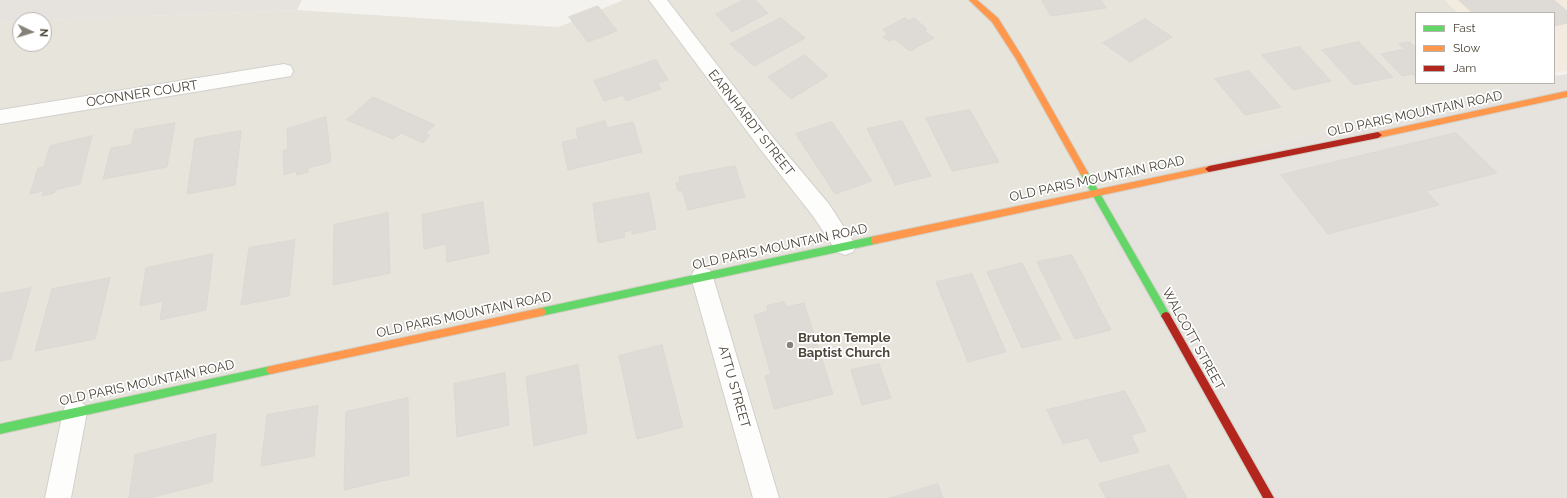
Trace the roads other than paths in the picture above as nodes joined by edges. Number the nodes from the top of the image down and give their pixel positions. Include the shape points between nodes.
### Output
1 (658, 0) edge
2 (973, 0) edge
3 (284, 71) dead end
4 (1567, 94) edge
5 (0, 117) edge
6 (1095, 192) junction
7 (845, 246) junction
8 (702, 276) junction
9 (75, 412) junction
10 (0, 429) edge
11 (58, 498) edge
12 (766, 498) edge
13 (1269, 498) edge

1 - 7 street, EARNHARDT STREET via 768,145 821,210
2 - 6 street, WALCOTT STREET via 996,20
3 - 5 street, OCONNER COURT
4 - 6 street, OLD PARIS MOUNTAIN ROAD via 1357,140
6 - 7 street, OLD PARIS MOUNTAIN ROAD
6 - 13 street, WALCOTT STREET
7 - 8 street, OLD PARIS MOUNTAIN ROAD
8 - 9 street, OLD PARIS MOUNTAIN ROAD
8 - 12 street, ATTU STREET
9 - 10 street, OLD PARIS MOUNTAIN ROAD
9 - 11 street

